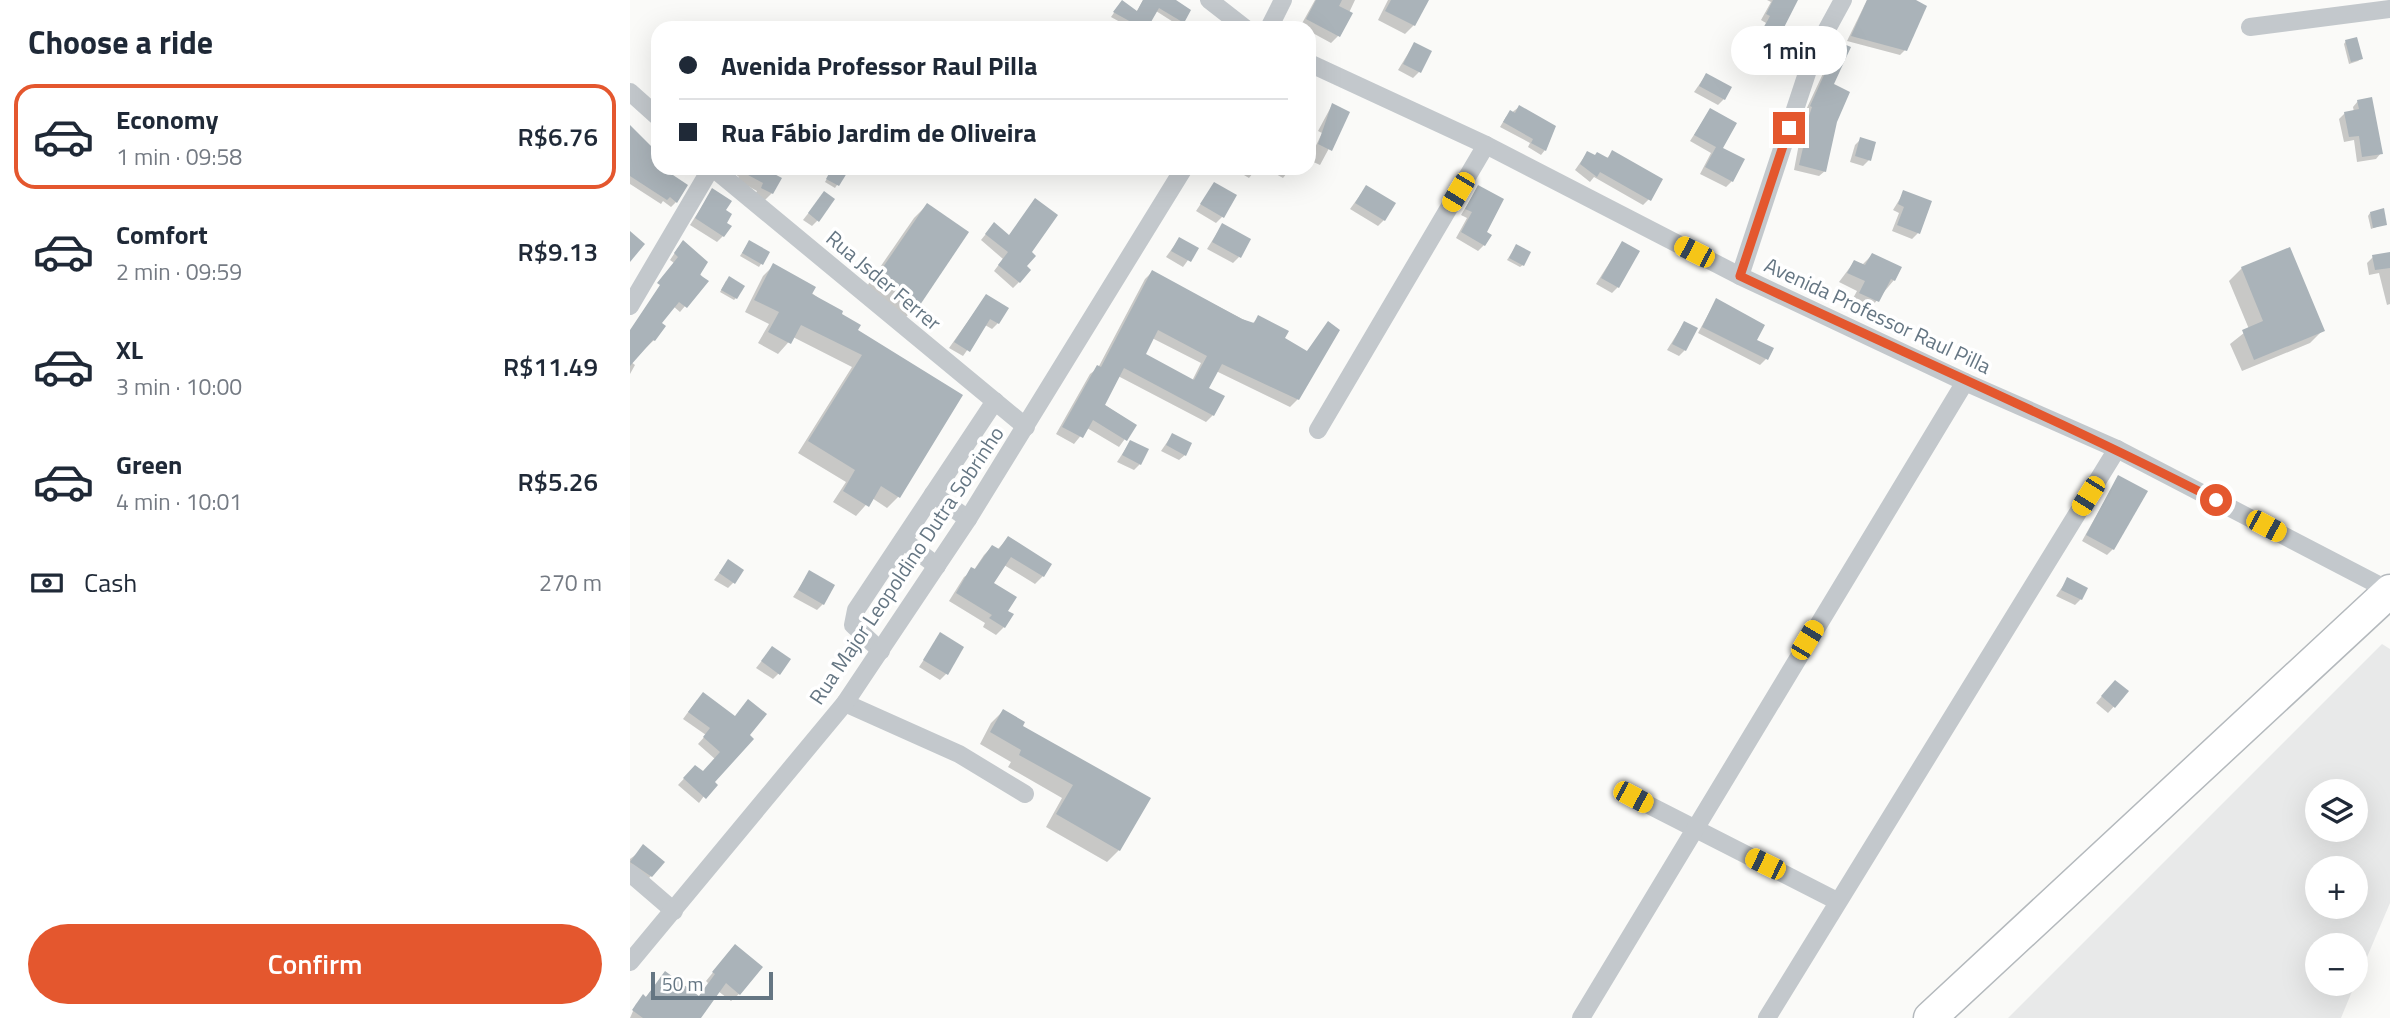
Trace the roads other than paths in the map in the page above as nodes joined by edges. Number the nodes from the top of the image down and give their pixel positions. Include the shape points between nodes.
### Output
1 (1209, 0) edge
2 (1283, 0) edge
3 (1843, 0) edge
4 (2387, 0) edge
5 (2390, 10) edge
6 (1236, 21) edge
7 (1272, 21) edge
8 (2250, 27) dead end
9 (1316, 66) edge
10 (630, 92) edge
11 (651, 111) edge
12 (1486, 145) junction
13 (708, 175) edge
14 (721, 175) edge
15 (1180, 175) edge
16 (1740, 276) junction
17 (630, 306) edge
18 (1965, 382) junction
19 (995, 401) junction
20 (1026, 427) junction
21 (1318, 430) dead end
22 (2117, 449) junction
23 (933, 494) junction
24 (968, 519) junction
25 (902, 540) junction
26 (937, 566) junction
27 (2390, 591) edge
28 (881, 651) junction
29 (845, 703) junction
30 (1025, 794) dead end
31 (1633, 797) dead end
32 (1692, 829) junction
33 (630, 873) edge
34 (1837, 901) junction
35 (674, 911) junction
36 (630, 962) edge
37 (1581, 1018) edge
38 (1767, 1018) edge
39 (1930, 1018) edge

1 - 6 street
2 - 7 street
3 - 16 street via 1813,55
4 - 5 street
5 - 8 street
9 - 12 street, Avenida Professor Raul Pilla
10 - 11 street
12 - 16 street, Avenida Professor Raul Pilla
12 - 21 street
13 - 17 street
14 - 19 street, Rua Jsder Ferrer
15 - 20 street, Rua Major Leopoldino Dutra Sobrinho
16 - 18 street, Avenida Professor Raul Pilla
18 - 22 street, Avenida Professor Raul Pilla
18 - 32 street
19 - 20 street, Rua Jsder Ferrer
19 - 23 street
20 - 24 street, Rua Major Leopoldino Dutra Sobrinho
22 - 27 street, Avenida Professor Raul Pilla
22 - 34 street
23 - 24 street
23 - 25 street
24 - 26 street, Rua Major Leopoldino Dutra Sobrinho
25 - 26 street
25 - 28 street via 853,618 853,625
26 - 28 street, Rua Major Leopoldino Dutra Sobrinho
27 - 39 highway
28 - 29 street, Rua Major Leopoldino Dutra Sobrinho
29 - 30 street via 959,754
29 - 35 street, Rua Major Leopoldino Dutra Sobrinho
31 - 32 street
32 - 34 street
32 - 37 street
33 - 35 street
34 - 38 street
35 - 36 street, Rua Major Leopoldino Dutra Sobrinho

